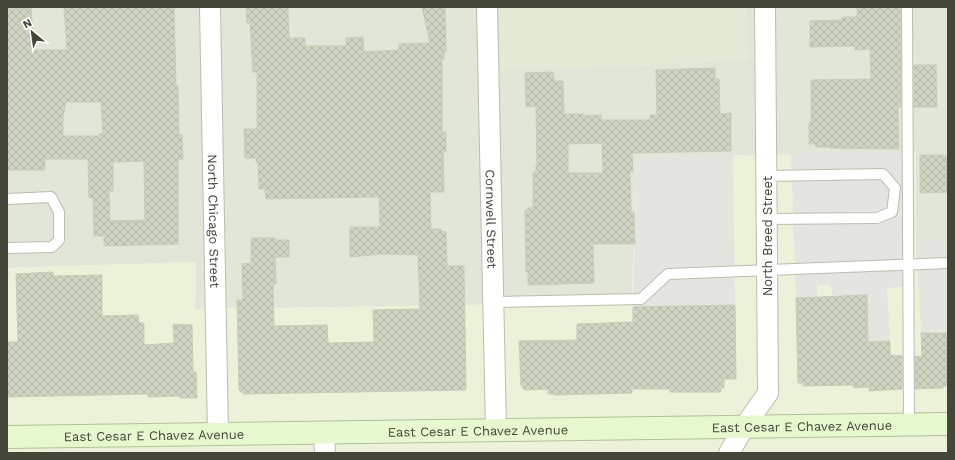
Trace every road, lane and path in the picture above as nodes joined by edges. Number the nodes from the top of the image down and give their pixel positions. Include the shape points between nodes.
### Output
1 (210, 7) edge
2 (487, 7) edge
3 (765, 7) edge
4 (907, 7) edge
5 (766, 176) junction
6 (7, 199) edge
7 (767, 219) junction
8 (7, 248) edge
9 (908, 263) junction
10 (948, 263) edge
11 (767, 270) junction
12 (494, 302) junction
13 (909, 424) junction
14 (948, 424) edge
15 (744, 427) junction
16 (496, 430) junction
17 (218, 434) junction
18 (7, 437) edge
19 (325, 443) edge
20 (729, 453) edge

1 - 17 street, North Chicago Street
2 - 12 street, Cornwell Street
3 - 5 street, North Breed Street
4 - 9 lane
5 - 7 street, North Breed Street
5 - 7 lane via 883,174 895,188 892,212 877,218
6 - 8 lane via 51,197 59,212 59,240 52,247
7 - 11 street, North Breed Street
9 - 10 lane
9 - 11 lane
9 - 13 lane
11 - 12 lane via 668,274 641,299
11 - 15 street, North Breed Street via 768,393
12 - 16 street, Cornwell Street
13 - 14 main road, East Cesar E Chavez Avenue
13 - 15 main road, East Cesar E Chavez Avenue
15 - 16 main road, East Cesar E Chavez Avenue
15 - 20 street, North Breed Street
16 - 19 main road, East Cesar E Chavez Avenue
17 - 18 main road, East Cesar E Chavez Avenue
17 - 19 main road, East Cesar E Chavez Avenue

